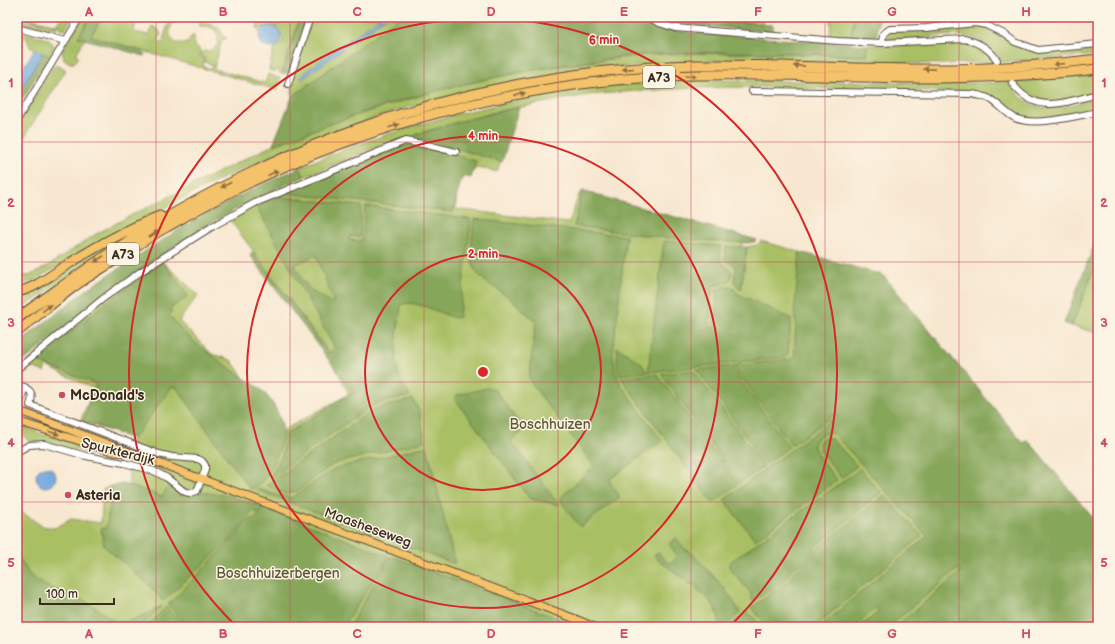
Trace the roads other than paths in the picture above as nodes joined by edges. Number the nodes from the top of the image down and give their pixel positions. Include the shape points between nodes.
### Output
1 (80, 17) edge
2 (310, 17) edge
3 (648, 17) edge
4 (17, 28) edge
5 (65, 41) junction
6 (882, 43) junction
7 (1098, 44) edge
8 (1098, 59) edge
9 (997, 60) dead end
10 (1098, 68) edge
11 (1012, 83) dead end
12 (288, 84) dead end
13 (752, 91) dead end
14 (1098, 94) edge
15 (1098, 112) edge
16 (17, 120) edge
17 (456, 152) dead end
18 (179, 209) junction
19 (17, 292) edge
20 (17, 320) edge
21 (17, 332) edge
22 (17, 368) edge
23 (17, 384) edge
24 (25, 387) junction
25 (17, 410) edge
26 (17, 421) edge
27 (17, 452) edge
28 (132, 454) junction
29 (202, 479) junction
30 (594, 627) edge

1 - 5 street
2 - 12 street
3 - 6 street via 659,24 675,28
4 - 5 street
5 - 16 street
6 - 7 street via 883,34 890,29 975,23 986,25 1015,42 1038,50
6 - 9 street via 964,39 975,41
8 -> 18 highway, A73 via 948,69 695,66 591,72 527,82 446,100 338,135 247,174
21 -> 10 highway, A73 via 76,285 166,227 210,203 313,155 394,126 448,111 526,93 632,79 695,75 943,78 1063,73
11 - 14 street via 1027,99 1043,104 1052,105
13 - 15 street via 972,94 992,100 1015,118 1040,121
17 - 22 street via 405,141 255,203 140,272
18 - 19 highway, A73 via 144,222 37,284
18 -> 20 highway, A73 via 94,262
23 - 24 street
24 - 25 street
24 - 29 street via 31,392 30,405 159,454 202,461 205,467
25 - 28 main road, Maasheseweg
26 -> 28 main road, Maasheseweg via 114,452
27 - 29 street, Spurkterdijk via 29,445 44,444 154,472 190,493 197,491
28 - 29 main road, Maasheseweg
29 - 30 main road, Maasheseweg

